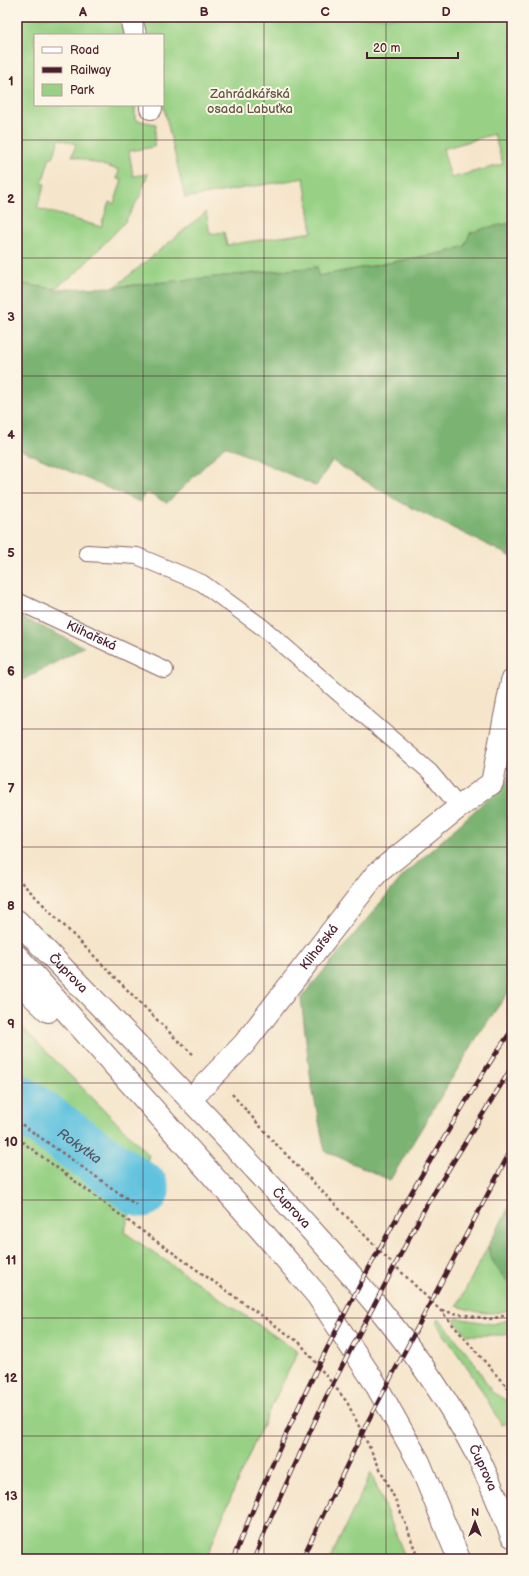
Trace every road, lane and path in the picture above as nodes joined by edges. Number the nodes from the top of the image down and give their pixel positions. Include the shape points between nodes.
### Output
1 (131, 17) edge
2 (135, 34) edge
3 (87, 553) dead end
4 (17, 601) edge
5 (165, 670) dead end
6 (512, 681) edge
7 (459, 807) junction
8 (17, 878) edge
9 (17, 921) edge
10 (17, 956) edge
11 (17, 981) edge
12 (215, 1075) junction
13 (191, 1099) junction
14 (156, 1113) junction
15 (17, 1121) edge
16 (17, 1138) edge
17 (136, 1205) dead end
18 (441, 1311) junction
19 (512, 1314) edge
20 (512, 1393) edge
21 (512, 1536) edge
22 (418, 1559) edge
23 (459, 1559) edge

1 - 2 main road
3 - 7 lane via 137,556 202,583 262,627 430,772
4 - 5 lane, Klihařská
6 - 7 main road, Klihařská via 492,782
7 - 12 main road, Klihařská via 376,874 244,1044
8 - 12 path
9 - 13 main road, Čuprova
10 - 14 main road, Čuprova
11 - 14 main road, Čuprova
12 - 13 main road, Klihařská
12 - 18 path via 274,1142
13 - 21 main road, Čuprova via 318,1237 402,1337 448,1405 477,1456
14 - 23 main road, Čuprova via 317,1295 375,1383 419,1462
15 - 17 path
16 - 22 path via 300,1343 347,1402 380,1467 407,1527
18 - 19 path via 490,1318
18 - 20 path

